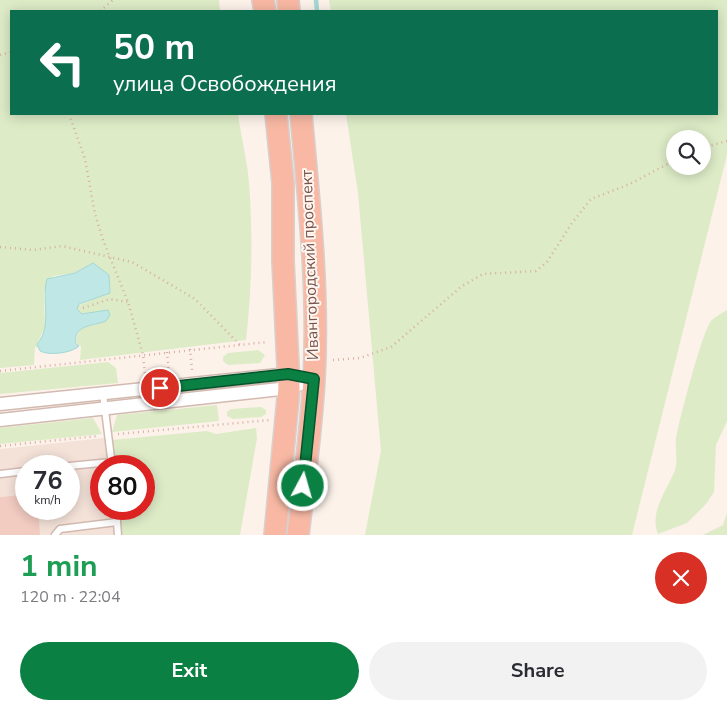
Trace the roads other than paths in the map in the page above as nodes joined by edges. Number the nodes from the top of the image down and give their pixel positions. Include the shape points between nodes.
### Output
1 (276, 115) edge
2 (300, 115) edge
3 (314, 379) junction
4 (288, 381) junction
5 (103, 394) junction
6 (0, 404) edge
7 (105, 409) junction
8 (0, 420) edge
9 (110, 455) edge
10 (15, 472) edge
11 (0, 474) edge
12 (117, 522) joint
13 (56, 535) edge
14 (118, 535) edge
15 (275, 535) edge
16 (298, 535) edge

1 - 4 highway, Ивангородский проспект via 283,183
2 - 3 highway, Ивангородский проспект via 314,287
3 - 4 street
3 - 16 highway, Ивангородский проспект
4 - 5 street
4 - 7 street
4 - 15 highway, Ивангородский проспект
5 - 6 street
5 - 7 lane
7 - 8 street
7 - 9 lane
10 - 11 lane
12 - 13 lane via 60,529
12 - 14 lane

